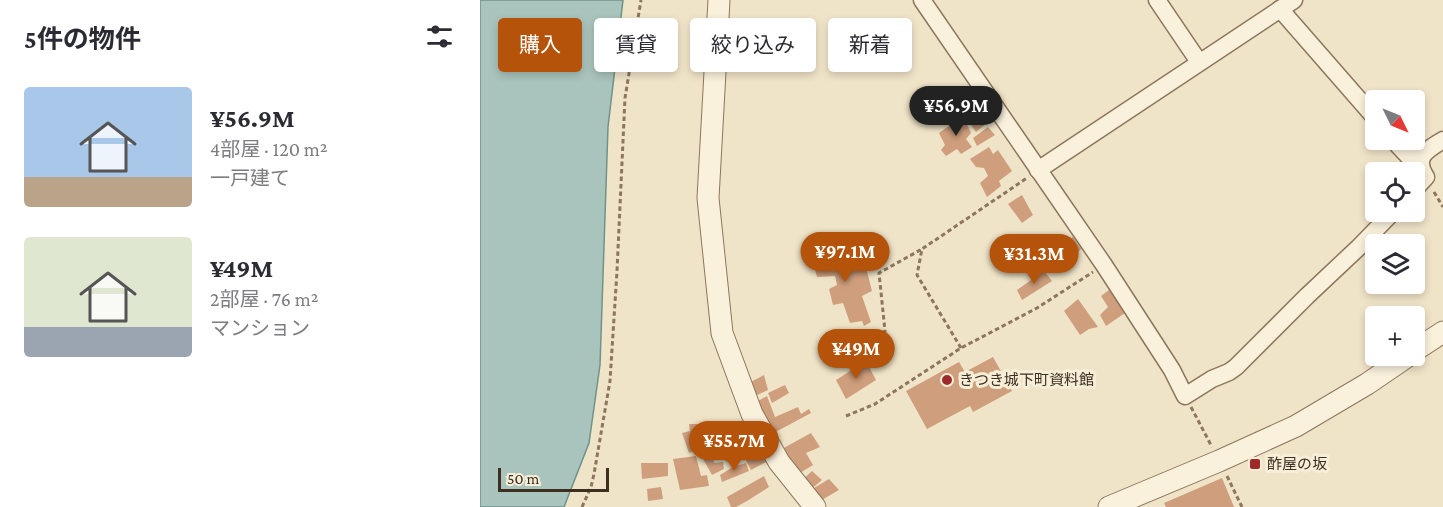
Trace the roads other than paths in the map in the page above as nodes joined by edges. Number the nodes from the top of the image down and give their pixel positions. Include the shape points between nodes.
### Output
1 (719, 0) edge
2 (922, 0) edge
3 (1157, 0) edge
4 (1287, 5) edge
5 (1199, 62) junction
6 (1365, 105) edge
7 (1443, 140) edge
8 (1403, 150) edge
9 (1421, 159) junction
10 (1421, 162) edge
11 (1038, 170) junction
12 (1383, 222) edge
13 (1443, 332) edge
14 (1425, 344) edge
15 (1393, 366) edge
16 (815, 507) edge
17 (1109, 507) edge

1 - 16 street via 708,198 722,333 752,414 779,462
2 - 11 street
3 - 5 street
4 - 5 street
4 - 6 street
5 - 11 street
7 - 9 street
8 - 9 street via 1409,157
9 - 10 street
11 - 12 street via 1104,265 1185,396 1242,362
13 - 14 street
15 - 17 street via 1296,426

